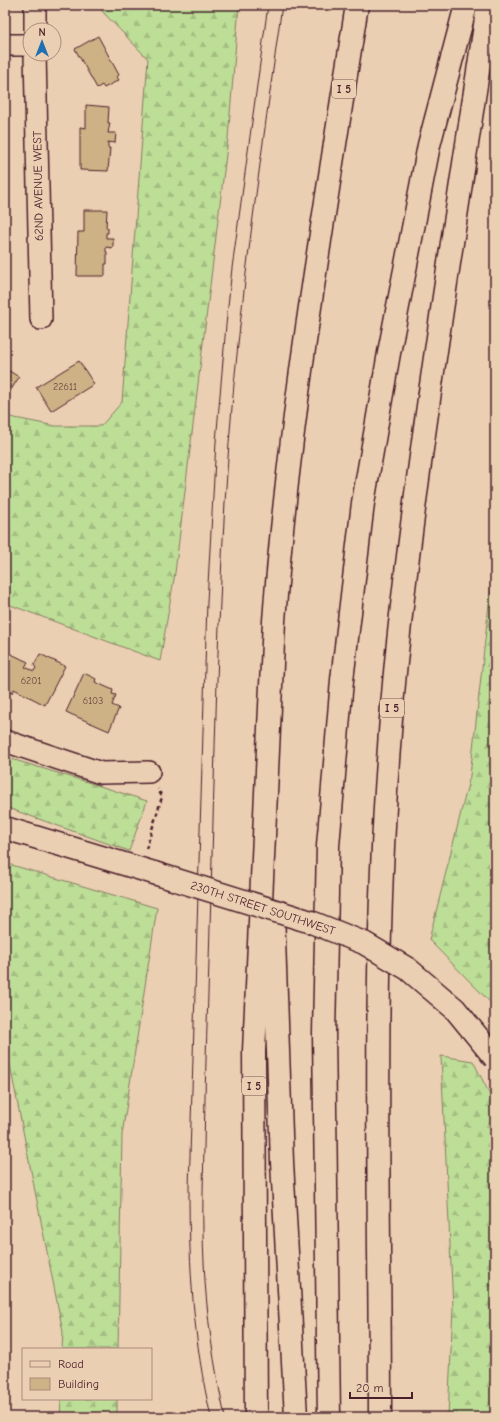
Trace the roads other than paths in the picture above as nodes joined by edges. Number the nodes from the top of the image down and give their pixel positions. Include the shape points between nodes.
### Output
1 (35, 5) edge
2 (357, 5) edge
3 (466, 5) edge
4 (488, 5) edge
5 (35, 22) edge
6 (5, 45) edge
7 (22, 45) edge
8 (36, 62) edge
9 (41, 319) dead end
10 (5, 741) edge
11 (266, 754) junction
12 (149, 772) dead end
13 (5, 828) edge
14 (495, 1058) edge
15 (256, 1417) edge
16 (296, 1417) edge
17 (329, 1417) edge
18 (380, 1417) edge

1 - 5 street
2 - 11 main road, I 5 via 304,345 286,484
3 - 17 main road via 429,145 389,353 363,503 342,680 328,846 324,1033
4 - 18 main road, I 5 via 432,372 399,627 389,746 383,830 379,994
6 - 7 street
8 - 9 street, 62ND AVENUE WEST
10 - 12 street via 101,773
11 - 15 main road, I 5 via 254,1051
11 - 16 main road via 282,1162
13 - 14 main road, 230TH STREET SOUTHWEST, bridge via 149,864 364,943 408,969 455,1009

